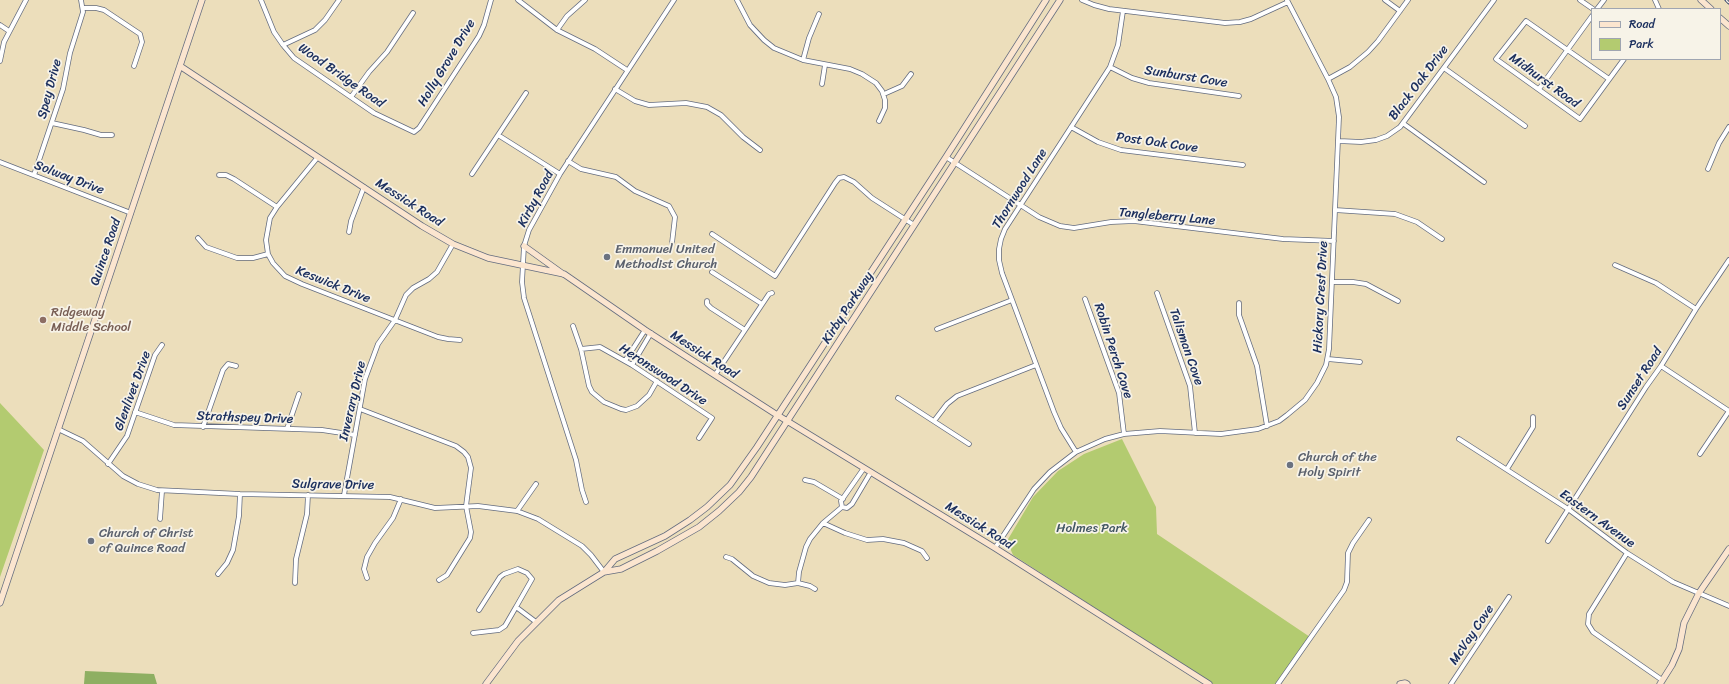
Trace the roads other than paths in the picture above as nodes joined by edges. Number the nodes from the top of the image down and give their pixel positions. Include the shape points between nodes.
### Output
1 (26, 0) edge
2 (81, 0) edge
3 (202, 0) edge
4 (261, 0) edge
5 (339, 0) edge
6 (491, 0) edge
7 (518, 0) edge
8 (585, 0) edge
9 (674, 0) edge
10 (737, 0) edge
11 (1046, 0) edge
12 (1060, 0) edge
13 (1082, 0) edge
14 (1385, 0) edge
15 (1408, 0) edge
16 (1494, 0) edge
17 (1580, 0) edge
18 (1604, 0) edge
19 (1701, 0) edge
20 (1287, 1) edge
21 (84, 8) junction
22 (1592, 8) edge
23 (1598, 8) edge
24 (1710, 8) edge
25 (1400, 11) junction
26 (1123, 12) junction
27 (413, 13) dead end
28 (819, 14) dead end
29 (1591, 17) edge
30 (1721, 19) edge
31 (0, 25) edge
32 (1729, 26) edge
33 (9, 30) junction
34 (557, 30) junction
35 (283, 46) junction
36 (1567, 50) junction
37 (0, 60) edge
38 (803, 60) junction
39 (1623, 60) edge
40 (825, 65) junction
41 (134, 66) dead end
42 (180, 66) junction
43 (1110, 67) junction
44 (1444, 68) junction
45 (627, 70) junction
46 (911, 74) dead end
47 (1328, 79) junction
48 (1609, 79) junction
49 (822, 84) dead end
50 (616, 89) junction
51 (1538, 89) junction
52 (526, 93) dead end
53 (884, 94) junction
54 (1239, 96) dead end
55 (351, 97) junction
56 (879, 121) dead end
57 (52, 123) junction
58 (1404, 124) junction
59 (1071, 126) junction
60 (1525, 126) dead end
61 (1729, 127) edge
62 (414, 132) joint
63 (112, 134) dead end
64 (498, 135) junction
65 (1339, 141) junction
66 (760, 150) dead end
67 (318, 157) junction
68 (946, 157) junction
69 (568, 161) junction
70 (0, 162) edge
71 (955, 163) junction
72 (1243, 165) dead end
73 (1708, 169) dead end
74 (472, 174) dead end
75 (560, 174) junction
76 (219, 175) dead end
77 (34, 176) junction
78 (1484, 182) dead end
79 (364, 187) junction
80 (1021, 205) junction
81 (277, 207) junction
82 (1335, 210) junction
83 (131, 213) junction
84 (906, 219) junction
85 (914, 225) junction
86 (349, 232) dead end
87 (712, 234) dead end
88 (198, 238) dead end
89 (1442, 239) dead end
90 (1334, 241) junction
91 (672, 243) dead end
92 (453, 244) junction
93 (524, 246) junction
94 (268, 254) junction
95 (1729, 260) edge
96 (522, 265) junction
97 (1615, 265) dead end
98 (712, 272) dead end
99 (564, 274) junction
100 (1332, 282) junction
101 (772, 293) dead end
102 (1157, 293) dead end
103 (1086, 299) dead end
104 (1012, 300) junction
105 (707, 301) dead end
106 (1398, 301) dead end
107 (762, 304) junction
108 (1239, 304) dead end
109 (1696, 309) junction
110 (395, 320) junction
111 (573, 326) dead end
112 (937, 329) dead end
113 (645, 330) junction
114 (745, 330) junction
115 (651, 334) junction
116 (460, 340) dead end
117 (162, 345) dead end
118 (581, 349) junction
119 (1328, 359) junction
120 (625, 361) junction
121 (1360, 362) dead end
122 (632, 365) junction
123 (1036, 365) junction
124 (236, 366) dead end
125 (1662, 366) junction
126 (715, 375) junction
127 (657, 381) junction
128 (299, 394) dead end
129 (898, 398) dead end
130 (360, 409) junction
131 (1729, 411) edge
132 (135, 412) junction
133 (778, 415) junction
134 (1533, 417) dead end
135 (788, 421) junction
136 (934, 421) junction
137 (1267, 426) junction
138 (203, 427) junction
139 (58, 429) junction
140 (287, 429) junction
141 (1195, 432) junction
142 (1124, 434) junction
143 (355, 435) junction
144 (699, 438) dead end
145 (1459, 439) dead end
146 (969, 444) dead end
147 (1076, 452) junction
148 (1700, 454) dead end
149 (108, 464) junction
150 (864, 468) junction
151 (1506, 469) junction
152 (871, 472) junction
153 (805, 480) dead end
154 (536, 484) dead end
155 (162, 491) junction
156 (240, 494) junction
157 (308, 495) junction
158 (344, 495) junction
159 (401, 499) junction
160 (843, 499) junction
161 (586, 502) dead end
162 (466, 506) junction
163 (842, 507) junction
164 (1568, 509) junction
165 (517, 511) junction
166 (160, 519) dead end
167 (1369, 520) dead end
168 (823, 523) junction
169 (1548, 541) dead end
170 (995, 548) junction
171 (1729, 549) edge
172 (1628, 553) junction
173 (726, 557) dead end
174 (927, 558) dead end
175 (604, 572) junction
176 (218, 574) dead end
177 (367, 578) dead end
178 (439, 580) dead end
179 (296, 583) dead end
180 (798, 583) junction
181 (815, 589) dead end
182 (1699, 593) junction
183 (1509, 597) dead end
184 (0, 602) edge
185 (1729, 606) edge
186 (516, 607) junction
187 (479, 610) dead end
188 (536, 622) junction
189 (473, 633) dead end
190 (1661, 682) edge
191 (486, 684) edge
192 (1209, 684) edge
193 (1278, 684) edge
194 (1400, 684) edge
195 (1407, 684) edge
196 (1451, 684) edge

1 - 33 street
2 - 21 street
3 - 42 main road, Quince Road
4 - 35 street, Wood Bridge Road
5 - 35 street via 315,30
6 - 62 street, Holly Grove Drive via 479,36
7 - 34 street
8 - 34 street via 567,16
9 - 45 street, Kirby Road
10 - 38 street via 758,35 780,51
11 - 68 main road, Kirby Parkway
12 - 71 main road, Kirby Parkway
13 - 26 street via 1101,8
14 - 25 street
15 - 25 street
16 - 44 street, Black Oak Drive
17 - 22 street
18 - 23 street
19 - 24 main road
20 - 26 street via 1257,17 1235,23
20 - 47 street, Hickory Crest Drive
21 - 41 street via 104,10 140,34 142,42
21 - 57 street, Spey Drive
25 - 47 street via 1368,52 1350,67
26 - 43 street, Thornwood Lane via 1118,45
27 - 55 street via 387,52
28 - 38 street
29 - 36 street
30 - 32 main road
31 - 33 street
33 - 37 street
34 - 45 street via 595,49
35 - 55 street, Wood Bridge Road via 298,62
36 - 48 street
36 - 51 street
36 - 51 street, Midhurst Road via 1526,21 1496,59
38 - 40 street
39 - 48 street
40 - 49 street
40 - 53 street via 844,67 862,74 876,83
42 - 67 main road, Messick Road
42 - 83 main road, Quince Road
43 - 54 street, Sunburst Cove via 1149,83
43 - 59 street, Thornwood Lane
44 - 58 street, Black Oak Drive
44 - 60 street
45 - 50 street, Kirby Road
46 - 53 street via 902,86
47 - 65 street, Hickory Crest Drive via 1338,106
48 - 51 street, Midhurst Road via 1580,119
50 - 66 street via 635,101 649,105 686,103 707,107 721,115 742,137
50 - 69 street, Kirby Road
52 - 64 street
53 - 56 street via 884,108
55 - 62 street, Wood Bridge Road via 381,116
57 - 63 street via 101,135
57 - 77 street, Spey Drive
58 - 65 street, Black Oak Drive via 1391,134 1376,140
58 - 78 street
59 - 72 street, Post Oak Cove via 1098,142 1121,150
59 - 80 street, Thornwood Lane
61 - 73 street
64 - 74 street
64 - 75 street
65 - 82 street, Hickory Crest Drive
67 - 79 main road, Messick Road
67 - 81 street, Keswick Drive
68 - 71 street, Tangleberry Lane
68 - 84 main road, Kirby Parkway
69 - 75 street, Kirby Road
69 - 91 street via 581,169 618,178 635,191 667,204 675,217
70 - 77 street, Solway Drive
71 - 80 street, Tangleberry Lane
71 - 85 main road, Kirby Parkway
75 - 93 street, Kirby Road via 529,230
76 - 81 street via 234,179
77 - 83 street, Solway Drive
79 - 86 street
79 - 92 main road, Messick Road
80 - 90 street, Tangleberry Lane via 1046,221 1067,227 1127,221 1271,238
80 - 104 street, Thornwood Lane via 1003,233 999,249 1000,266
81 - 94 street, Keswick Drive via 267,228
82 - 89 street via 1388,212 1416,222
82 - 90 street, Hickory Crest Drive
83 - 139 main road, Quince Road
84 - 85 street
84 - 87 street via 872,198 850,180 841,177 775,276
84 - 133 main road, Kirby Parkway
85 - 135 main road, Kirby Parkway
88 - 94 street via 206,246 237,258 248,259
90 - 100 street, Hickory Crest Drive
92 - 96 main road, Messick Road via 488,258
92 - 110 street, Inverary Drive via 438,272 406,295
93 - 96 street, Kirby Road
93 - 99 main road
94 - 110 street, Keswick Drive via 276,268 290,279
95 - 109 street, Sunset Road
96 - 99 main road, Messick Road
96 - 161 street, Kirby Road via 524,298 576,460
97 - 109 street via 1656,283
98 - 107 street
99 - 113 main road, Messick Road
100 - 106 street via 1366,284
100 - 119 street, Hickory Crest Drive
101 - 107 street
102 - 141 street, Talisman Cove via 1190,386
103 - 142 street, Robin Perch Cove via 1118,389
104 - 112 street
104 - 123 street, Thornwood Lane
105 - 114 street via 711,308
107 - 114 street
108 - 137 street via 1241,321 1257,366
109 - 125 street, Sunset Road
110 - 116 street, Keswick Drive via 443,339
110 - 130 street, Inverary Drive via 380,341 369,368
111 - 118 street
113 - 115 main road, Messick Road
113 - 120 street
114 - 126 street
115 - 122 street
115 - 126 main road, Messick Road
117 - 132 street, Glenlivet Drive via 155,355
118 - 120 street, Heronswood Drive via 600,347
118 - 127 street via 589,386 604,402 626,410 637,406 649,395
119 - 121 street
119 - 137 street, Hickory Crest Drive via 1317,383 1305,400 1287,416
120 - 122 street, Heronswood Drive
122 - 127 street, Heronswood Drive
123 - 136 street via 956,396
123 - 147 street, Thornwood Lane via 1057,420
124 - 138 street via 228,364 223,370
125 - 131 street
125 - 164 street, Sunset Road
126 - 133 main road, Messick Road
127 - 144 street, Heronswood Drive via 712,418
128 - 140 street
129 - 136 street
130 - 143 street, Inverary Drive
130 - 162 street via 453,445 464,452 471,468
131 - 148 street
132 - 138 street, Strathspey Drive via 168,424
132 - 149 street, Glenlivet Drive via 125,440
133 - 135 main road, Messick Road
133 - 175 main road, Kirby Parkway via 741,472 707,507 665,536 615,559
134 - 151 street via 1533,427
135 - 150 main road, Messick Road
135 - 175 main road, Kirby Parkway via 751,477 719,511 699,527 657,552 621,569
136 - 146 street
137 - 141 street, Hickory Crest Drive via 1248,432
138 - 140 street, Strathspey Drive
139 - 149 street, Sulgrave Drive via 84,441
139 - 184 main road, Quince Road
140 - 143 street, Strathspey Drive via 328,430
141 - 142 street, Hickory Crest Drive
142 - 147 street, Hickory Crest Drive
143 - 158 street, Inverary Drive
145 - 151 street, Eastern Avenue
147 - 170 street, Hickory Crest Drive via 1034,488
149 - 155 street, Sulgrave Drive via 132,481
150 - 152 main road, Messick Road
150 - 160 street
151 - 164 street, Eastern Avenue
152 - 163 street via 852,504 847,508
152 - 170 main road, Messick Road
153 - 160 street via 814,482
154 - 165 street
155 - 156 street, Sulgrave Drive
155 - 166 street
156 - 157 street, Sulgrave Drive
156 - 176 street via 233,550
157 - 158 street, Sulgrave Drive
157 - 179 street via 306,519 296,559
158 - 159 street, Sulgrave Drive
159 - 162 street, Sulgrave Drive via 435,508
159 - 177 street via 393,518 367,557 364,569
160 - 163 street
162 - 165 street, Sulgrave Drive via 487,506
162 - 178 street via 470,538 447,575
163 - 168 street
164 - 169 street, Sunset Road
164 - 172 street, Eastern Avenue
165 - 175 street, Sulgrave Drive via 538,519 582,546
167 - 193 street via 1348,553 1347,582 1344,590
168 - 174 street via 867,540 883,539 904,543 922,551
168 - 180 street via 806,547
170 - 192 main road, Messick Road
171 - 182 main road
172 - 182 street, Eastern Avenue via 1673,582
172 - 190 street via 1589,614 1588,624 1594,632
173 - 180 street via 753,576 769,582 785,585
175 - 188 main road, Kirby Parkway via 559,600
180 - 181 street
182 - 185 street, Eastern Avenue
182 - 190 main road via 1684,623 1679,649
183 - 196 street, McVay Cove
186 - 187 street via 532,579 518,569 500,578
186 - 188 street
186 - 189 street via 505,626 499,630
188 - 191 main road, Kirby Parkway via 518,641
194 - 195 main road

